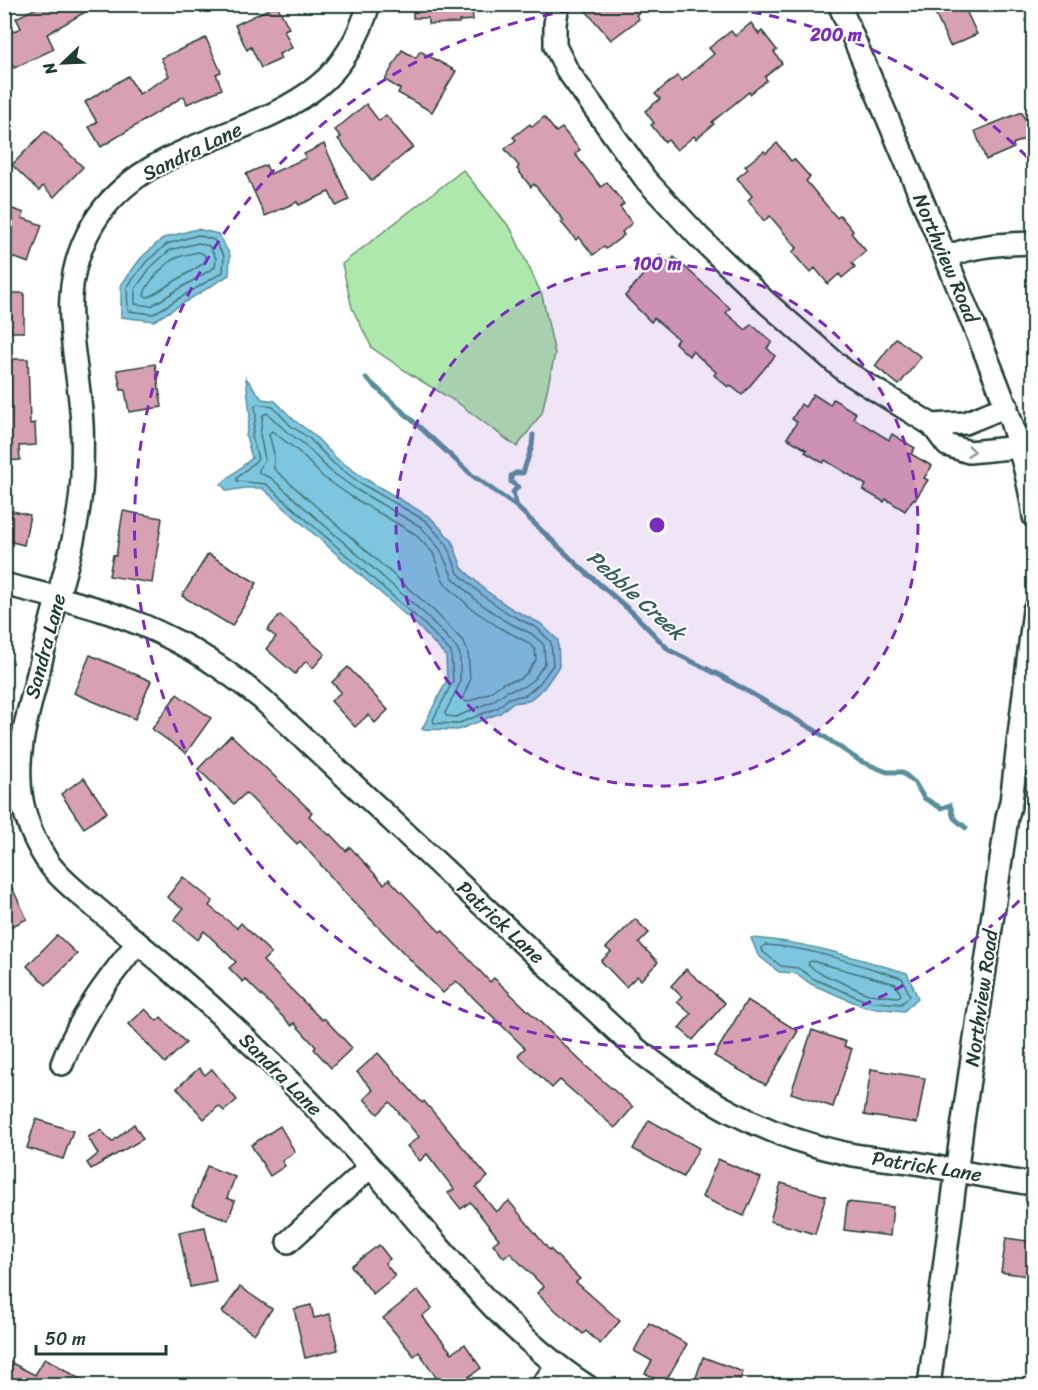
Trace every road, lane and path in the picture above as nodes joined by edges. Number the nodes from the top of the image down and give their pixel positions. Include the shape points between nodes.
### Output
1 (369, 4) edge
2 (558, 4) edge
3 (839, 4) edge
4 (1034, 243) edge
5 (946, 257) junction
6 (1007, 406) junction
7 (932, 425) junction
8 (1020, 447) junction
9 (1034, 517) edge
10 (4, 584) edge
11 (57, 598) junction
12 (1034, 610) edge
13 (1032, 641) edge
14 (137, 943) junction
15 (62, 1064) dead end
16 (370, 1167) junction
17 (957, 1171) junction
18 (1034, 1184) edge
19 (288, 1242) dead end
20 (557, 1365) junction
21 (542, 1386) edge
22 (587, 1386) edge
23 (929, 1386) edge

1 - 11 street, Sandra Lane via 355,41 321,84 286,107 163,161 127,183 106,203 86,236 73,271 69,304 82,425 82,481 70,556
2 - 7 street via 555,46 567,70 646,180 767,303 838,365
3 - 5 street, Northview Road
4 - 5 street via 997,244
5 - 6 street, Northview Road
6 - 7 street via 964,423
6 - 8 street, Northview Road
7 -> 8 street via 947,445 969,452
8 - 9 street, Northview Road
10 - 11 street, Patrick Lane
11 - 14 street, Sandra Lane via 20,747 23,807 51,866
11 - 17 street, Patrick Lane via 108,612 175,640 226,671 262,699 634,1047 692,1091 739,1117 798,1140 845,1153
12 - 13 street, Northview Road
13 - 17 street, Northview Road
14 - 15 street via 102,987 72,1035
14 - 16 street, Sandra Lane via 256,1047
16 - 19 street
16 - 20 street, Sandra Lane via 494,1308
17 - 18 street, Patrick Lane
17 - 23 street, Northview Road
20 - 21 street
20 - 22 street, Sandra Lane

